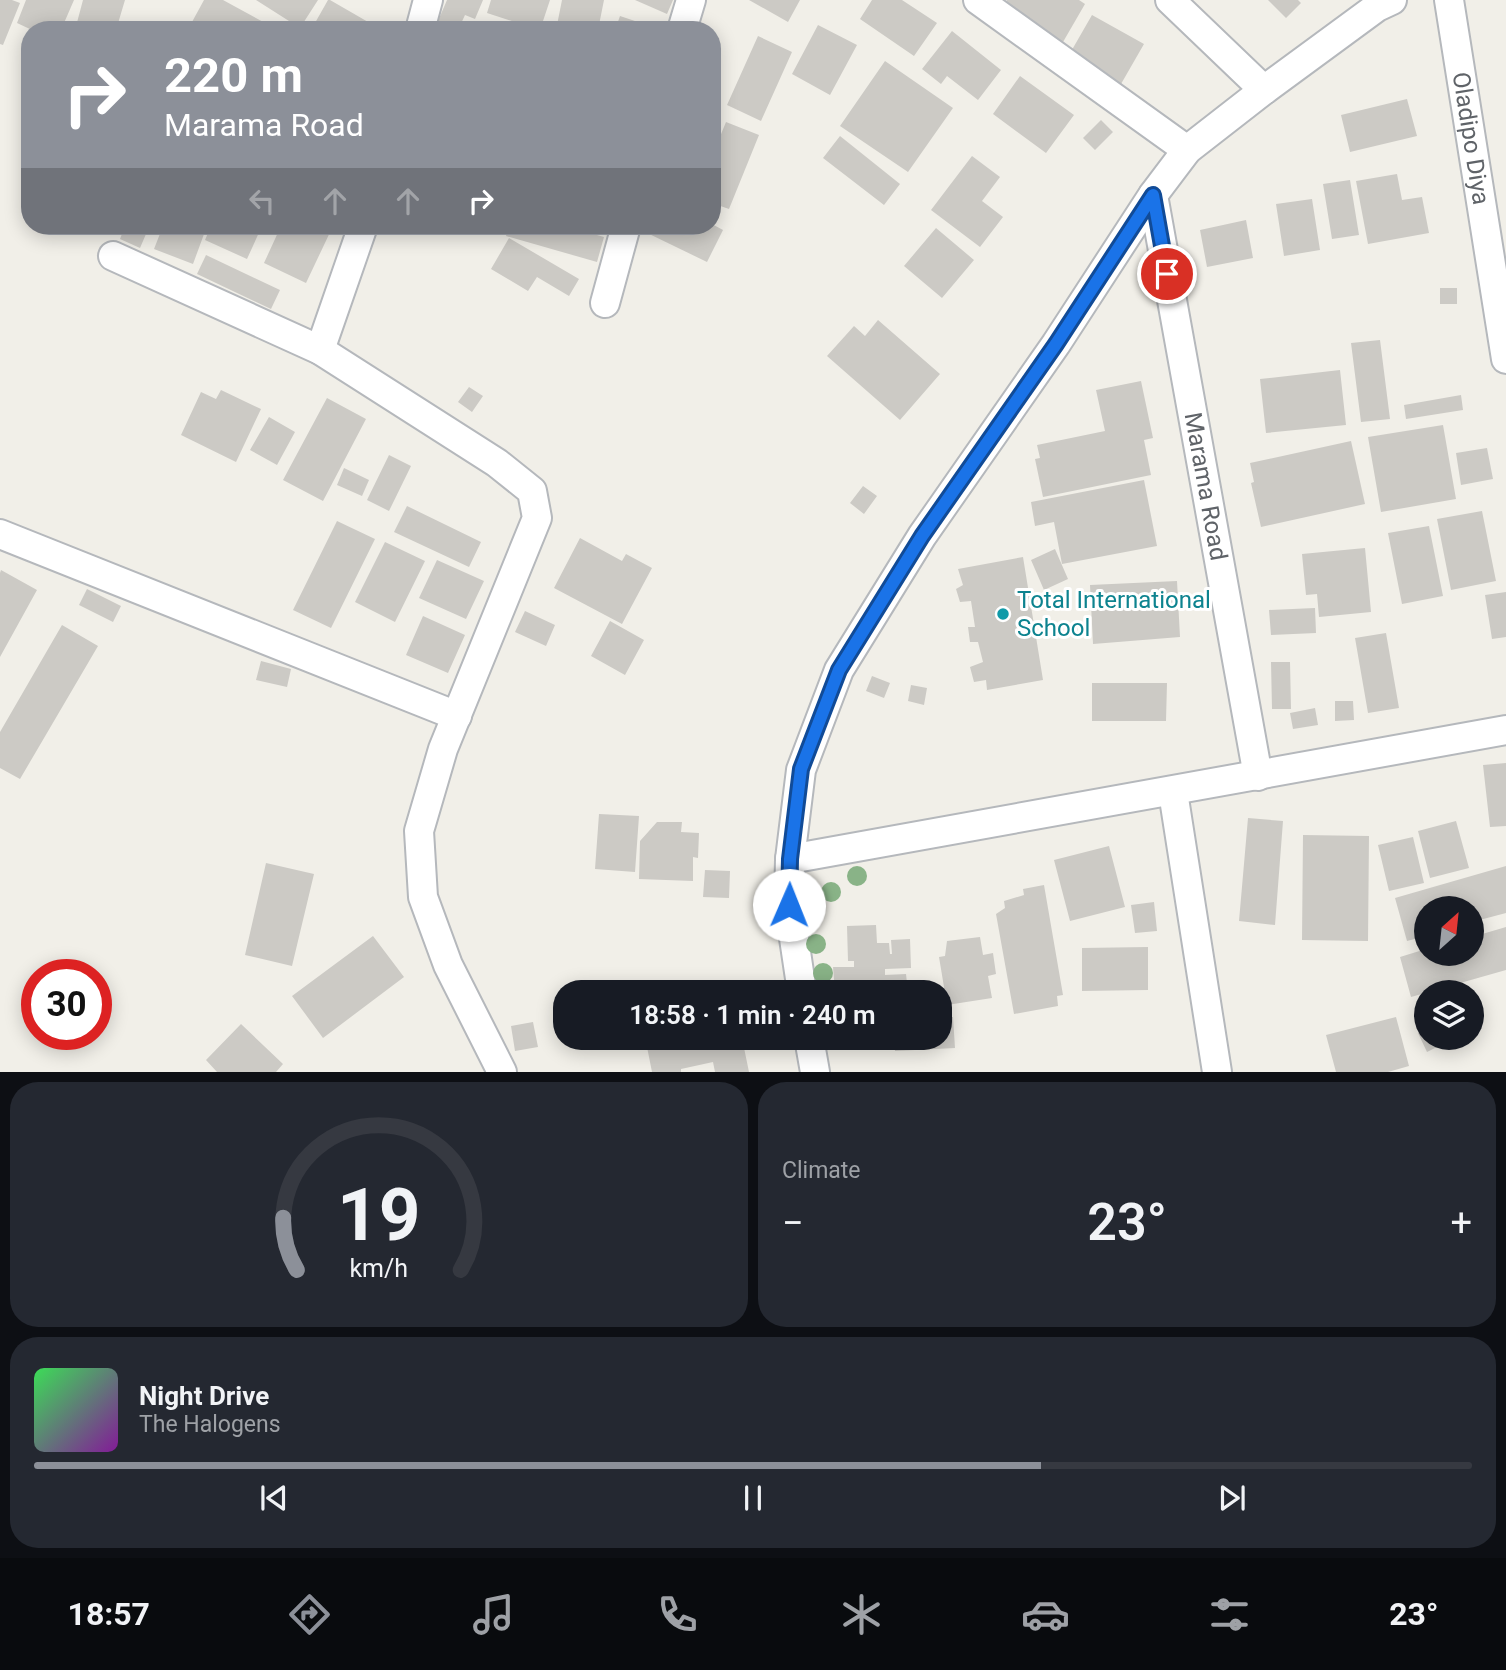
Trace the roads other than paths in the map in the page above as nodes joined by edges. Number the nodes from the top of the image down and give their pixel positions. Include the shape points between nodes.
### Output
1 (428, 0) edge
2 (691, 0) edge
3 (978, 0) edge
4 (1170, 0) edge
5 (1392, 0) edge
6 (1449, 0) edge
7 (422, 21) edge
8 (685, 21) edge
9 (1264, 90) junction
10 (1187, 150) junction
11 (1153, 195) junction
12 (360, 235) edge
13 (624, 235) edge
14 (113, 256) dead end
15 (605, 303) dead end
16 (1503, 316) edge
17 (320, 350) junction
18 (1506, 359) edge
19 (0, 534) edge
20 (457, 716) junction
21 (1506, 730) edge
22 (1258, 776) junction
23 (1173, 792) junction
24 (790, 859) junction
25 (801, 980) edge
26 (811, 1050) edge
27 (814, 1071) edge
28 (502, 1072) edge
29 (1217, 1072) edge

1 - 7 street
2 - 8 street
3 - 10 street
4 - 9 street
5 - 9 street
6 - 16 street, Oladipo Diya
9 - 10 street
10 - 11 street
11 - 22 street, Marama Road
11 - 24 street via 922,536 839,670 801,769
12 - 17 street
13 - 15 street
14 - 17 street
16 - 18 street, Oladipo Diya
17 - 20 street via 497,463 532,491 537,518
19 - 20 street
20 - 28 street via 419,831 423,897 448,965
21 - 22 street
22 - 23 street
23 - 24 street
23 - 29 street
24 - 25 street via 789,905
26 - 27 street

